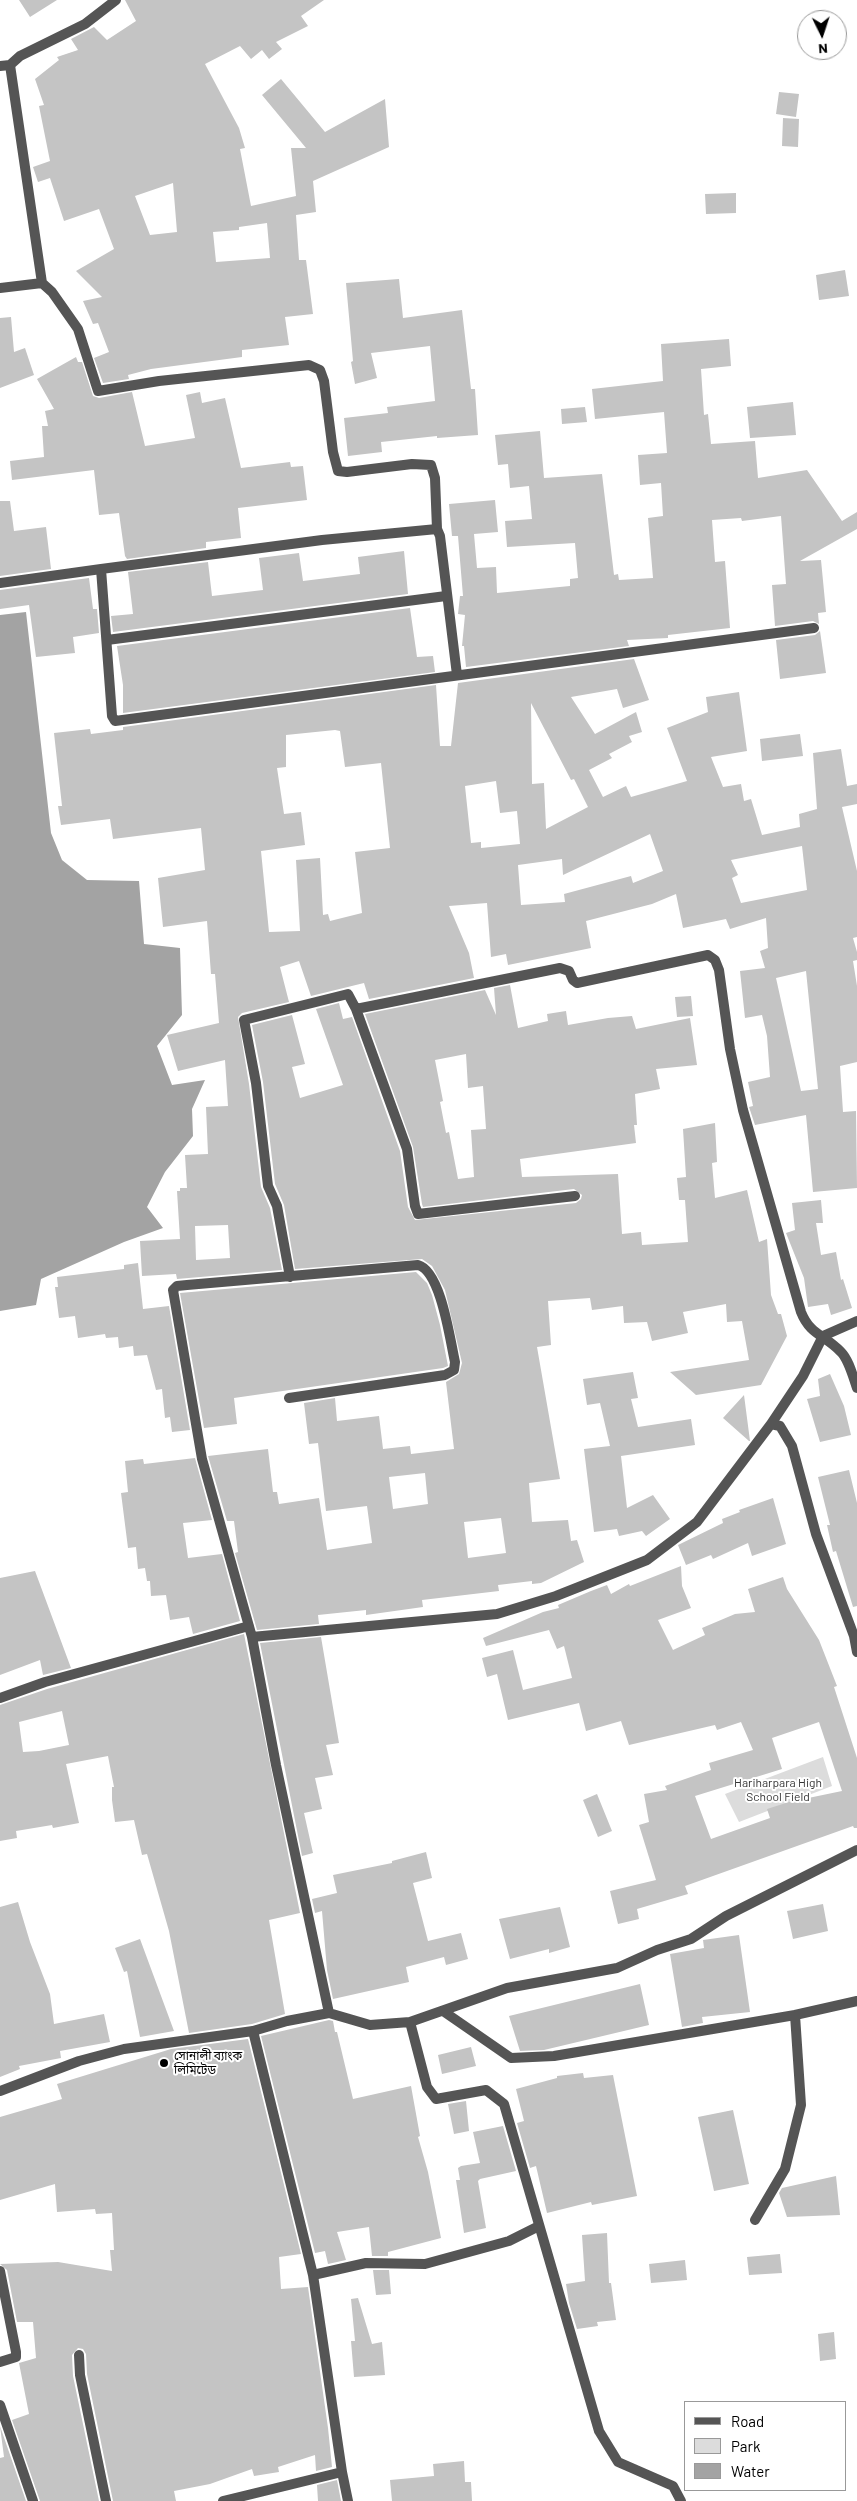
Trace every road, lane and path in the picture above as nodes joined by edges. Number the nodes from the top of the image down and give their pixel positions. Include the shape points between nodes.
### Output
1 (116, 0) edge
2 (5, 66) edge
3 (42, 283) junction
4 (0, 288) edge
5 (437, 528) junction
6 (100, 569) junction
7 (0, 583) edge
8 (446, 596) junction
9 (814, 628) dead end
10 (107, 640) junction
11 (457, 675) junction
12 (356, 1009) junction
13 (575, 1196) dead end
14 (290, 1277) junction
15 (857, 1321) edge
16 (823, 1336) junction
17 (857, 1388) edge
18 (289, 1398) dead end
19 (771, 1424) junction
20 (249, 1626) junction
21 (252, 1637) junction
22 (857, 1652) edge
23 (0, 1698) edge
24 (857, 1850) edge
25 (857, 2001) edge
26 (443, 2012) junction
27 (329, 2013) junction
28 (795, 2015) junction
29 (410, 2022) junction
30 (253, 2031) junction
31 (0, 2092) edge
32 (755, 2220) dead end
33 (539, 2226) junction
34 (0, 2271) edge
35 (313, 2275) junction
36 (79, 2354) dead end
37 (0, 2362) edge
38 (0, 2405) edge
39 (342, 2472) junction
40 (33, 2501) edge
41 (106, 2501) edge
42 (223, 2501) edge
43 (348, 2501) edge
44 (681, 2501) edge

1 - 2 street via 85,24
2 - 3 street
3 - 4 street
3 - 5 street via 78,329 98,391 309,365 320,370 338,471 431,465
5 - 6 street
5 - 8 street
6 - 7 street
6 - 10 street
8 - 10 street
8 - 11 street
9 - 11 street
10 - 11 street via 115,721
12 - 13 street via 407,1149 418,1214
12 - 14 street via 348,994 243,1022 256,1083 268,1186 277,1206
12 - 16 street via 560,968 569,971 577,983 708,955 715,960 724,993 730,1050 743,1110 805,1324
14 - 18 street via 418,1265 425,1267 430,1272 446,1316 454,1370 445,1376
14 - 20 street via 177,1286 173,1290 202,1459
15 - 16 street
16 - 17 street via 843,1353
16 - 19 street via 803,1376
19 - 21 street via 697,1522 647,1560 556,1596 497,1614
19 - 22 street via 780,1426 792,1446 816,1534
20 - 21 street
20 - 23 street via 45,1682
21 - 27 street
24 - 26 street via 726,1916 691,1939 617,1968 507,1988
25 - 28 street
26 - 28 street via 510,2058 554,2056
26 - 29 street
27 - 29 street via 370,2026
27 - 30 street
28 - 32 street via 802,2105 785,2169
29 - 33 street via 427,2087 436,2099 486,2090 504,2104
30 - 31 street via 124,2049 79,2061
30 - 35 street
33 - 35 street via 509,2240 425,2264 366,2263
33 - 44 street via 598,2431 618,2462 674,2486
34 - 37 street via 16,2357
35 - 39 street
36 - 41 street via 80,2375
38 - 40 street
39 - 42 street
39 - 43 street

